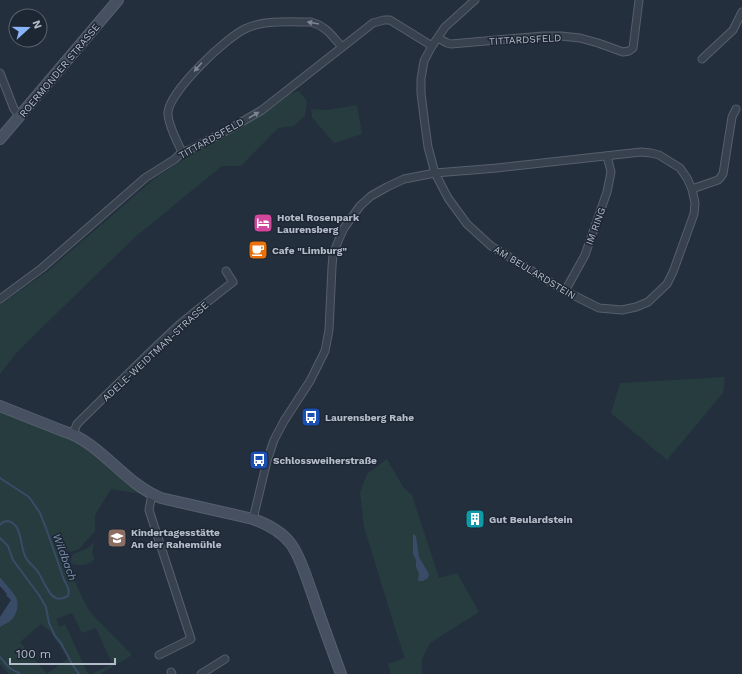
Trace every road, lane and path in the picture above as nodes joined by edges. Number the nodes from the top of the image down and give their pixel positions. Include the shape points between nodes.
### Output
1 (118, 0) edge
2 (475, 0) edge
3 (639, 0) edge
4 (742, 12) edge
5 (438, 38) junction
6 (432, 46) junction
7 (342, 47) junction
8 (702, 59) dead end
9 (0, 73) edge
10 (736, 109) dead end
11 (20, 116) junction
12 (0, 139) edge
13 (182, 152) junction
14 (607, 156) junction
15 (435, 173) junction
16 (692, 189) junction
17 (226, 271) dead end
18 (565, 291) junction
19 (0, 299) edge
20 (0, 406) edge
21 (73, 434) junction
22 (152, 494) junction
23 (253, 519) junction
24 (159, 655) dead end
25 (225, 659) dead end
26 (201, 674) edge
27 (341, 674) edge

1 - 11 street, ROERMONDER STRASSE
2 - 5 street via 445,27
3 - 5 street, TITTARDSFELD via 633,48 630,51 623,52 580,38 561,36 451,44
4 - 8 street via 733,30
5 - 6 street
6 - 7 street, TITTARDSFELD via 396,23 384,20 373,23
6 - 15 street via 422,66 421,93 428,147
13 -> 7 street, TITTARDSFELD via 262,110
7 -> 13 street via 325,28 311,22 267,23 253,25 239,32 201,64 170,105 168,117
9 - 11 street via 14,109
10 - 16 street via 732,117 723,174 718,180
11 - 12 street, ROERMONDER STRASSE
13 - 19 street, TITTARDSFELD via 145,178 42,268
14 - 15 street, AM BEULARDSTEIN
14 - 16 street, AM BEULARDSTEIN via 640,152 659,155 680,168
14 - 18 street, IM RING via 611,172 608,192 585,255
15 - 18 street, AM BEULARDSTEIN via 448,198 467,224 491,246
15 - 23 street via 404,179 371,196 344,228 333,255 331,311 325,350 310,381 274,440 266,461
16 - 18 street, AM BEULARDSTEIN via 694,214 673,272 667,284 648,302 622,310 599,308
17 - 21 street, ADELE-WEIDTMAN-STRASSE via 233,282 180,324 81,420
20 - 21 street
21 - 22 street
22 - 23 street
22 - 24 street via 149,510 191,638
23 - 27 street via 284,536 291,545 304,571
25 - 26 street

